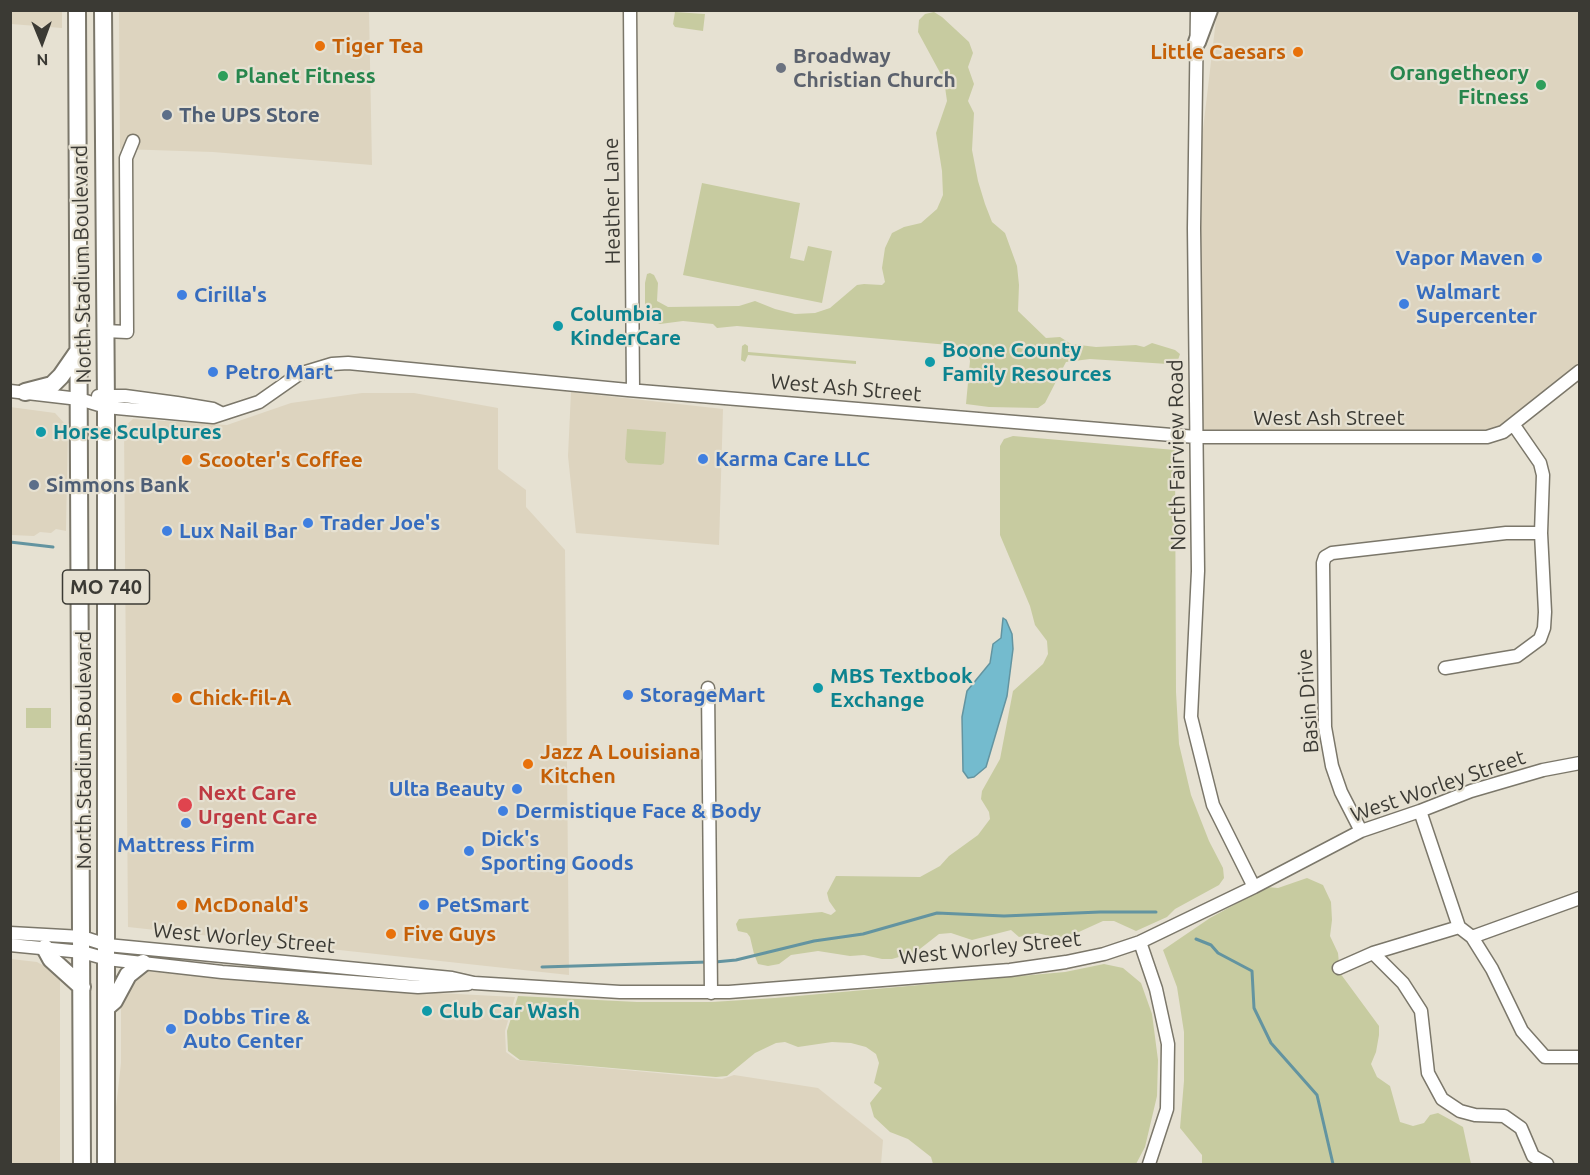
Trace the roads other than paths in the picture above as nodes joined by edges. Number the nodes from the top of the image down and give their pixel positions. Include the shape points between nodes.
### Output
1 (77, 10) edge
2 (103, 10) edge
3 (630, 10) edge
4 (1197, 10) edge
5 (1209, 10) edge
6 (1197, 42) junction
7 (133, 141) dead end
8 (105, 332) junction
9 (79, 350) junction
10 (1580, 371) edge
11 (633, 390) junction
12 (18, 392) edge
13 (79, 399) junction
14 (106, 401) junction
15 (1513, 424) junction
16 (1196, 437) junction
17 (1541, 533) junction
18 (1445, 668) dead end
19 (708, 688) dead end
20 (1580, 762) edge
21 (1420, 811) junction
22 (1361, 831) junction
23 (1254, 887) junction
24 (1580, 898) edge
25 (1460, 927) junction
26 (10, 933) edge
27 (1472, 938) junction
28 (1140, 942) junction
29 (10, 945) edge
30 (82, 945) junction
31 (45, 948) junction
32 (107, 952) junction
33 (1373, 953) junction
34 (143, 963) junction
35 (1339, 968) dead end
36 (474, 983) junction
37 (82, 987) junction
38 (711, 993) junction
39 (107, 1007) junction
40 (1580, 1057) edge
41 (82, 1164) edge
42 (106, 1164) edge
43 (1149, 1164) edge
44 (1547, 1164) edge

1 - 9 main road, North Stadium Boulevard / MO 740
2 - 8 main road, North Stadium Boulevard / MO 740
3 - 11 street, Heather Lane
4 - 6 street, North Fairview Road
5 - 6 main road
6 - 16 street, North Fairview Road
7 - 8 street via 126,158 127,332
8 - 14 main road, North Stadium Boulevard / MO 740
9 - 12 main road via 52,385
9 - 13 main road, North Stadium Boulevard / MO 740
10 - 15 street, West Ash Street
11 - 14 street, West Ash Street via 332,363 299,374 259,402 213,417
11 - 16 street, West Ash Street
12 - 13 street, West Ash Street
13 - 14 street, West Ash Street
13 - 30 main road, North Stadium Boulevard / MO 740
14 - 32 main road, North Stadium Boulevard / MO 740
15 - 16 street, West Ash Street via 1488,437
15 - 17 street via 1540,463
16 - 23 street, North Fairview Road via 1198,571 1191,717 1213,805
17 - 18 street via 1545,612 1540,639 1517,656
17 - 22 street, Basin Drive via 1506,533 1332,553 1325,557 1324,727 1341,792
19 - 38 street
20 - 21 street, West Worley Street via 1472,791
21 - 22 street, West Worley Street
21 - 25 street
22 - 23 street, West Worley Street
23 - 28 street, West Worley Street
24 - 27 street
25 - 27 street
25 - 33 street
26 - 30 street, West Worley Street
27 - 40 street via 1522,1030 1545,1057
28 - 38 street, West Worley Street via 1097,956 1010,970
28 - 43 street via 1156,988 1168,1044 1167,1109
29 - 31 street, West Worley Street
30 - 31 street, West Worley Street
30 - 32 street, West Worley Street
30 - 37 main road, North Stadium Boulevard / MO 740
31 - 37 main road via 51,959
32 - 34 street, West Worley Street
32 - 36 street, West Worley Street via 452,978
32 - 39 main road, North Stadium Boulevard / MO 740
33 - 35 street
33 - 44 street via 1403,983 1421,1011 1428,1073 1442,1099 1460,1112 1504,1116 1521,1128 1533,1156
34 - 36 street, West Worley Street via 418,987
34 - 39 main road via 128,975
36 - 38 street, West Worley Street
37 - 41 main road, North Stadium Boulevard / MO 740
39 - 42 main road, North Stadium Boulevard / MO 740

